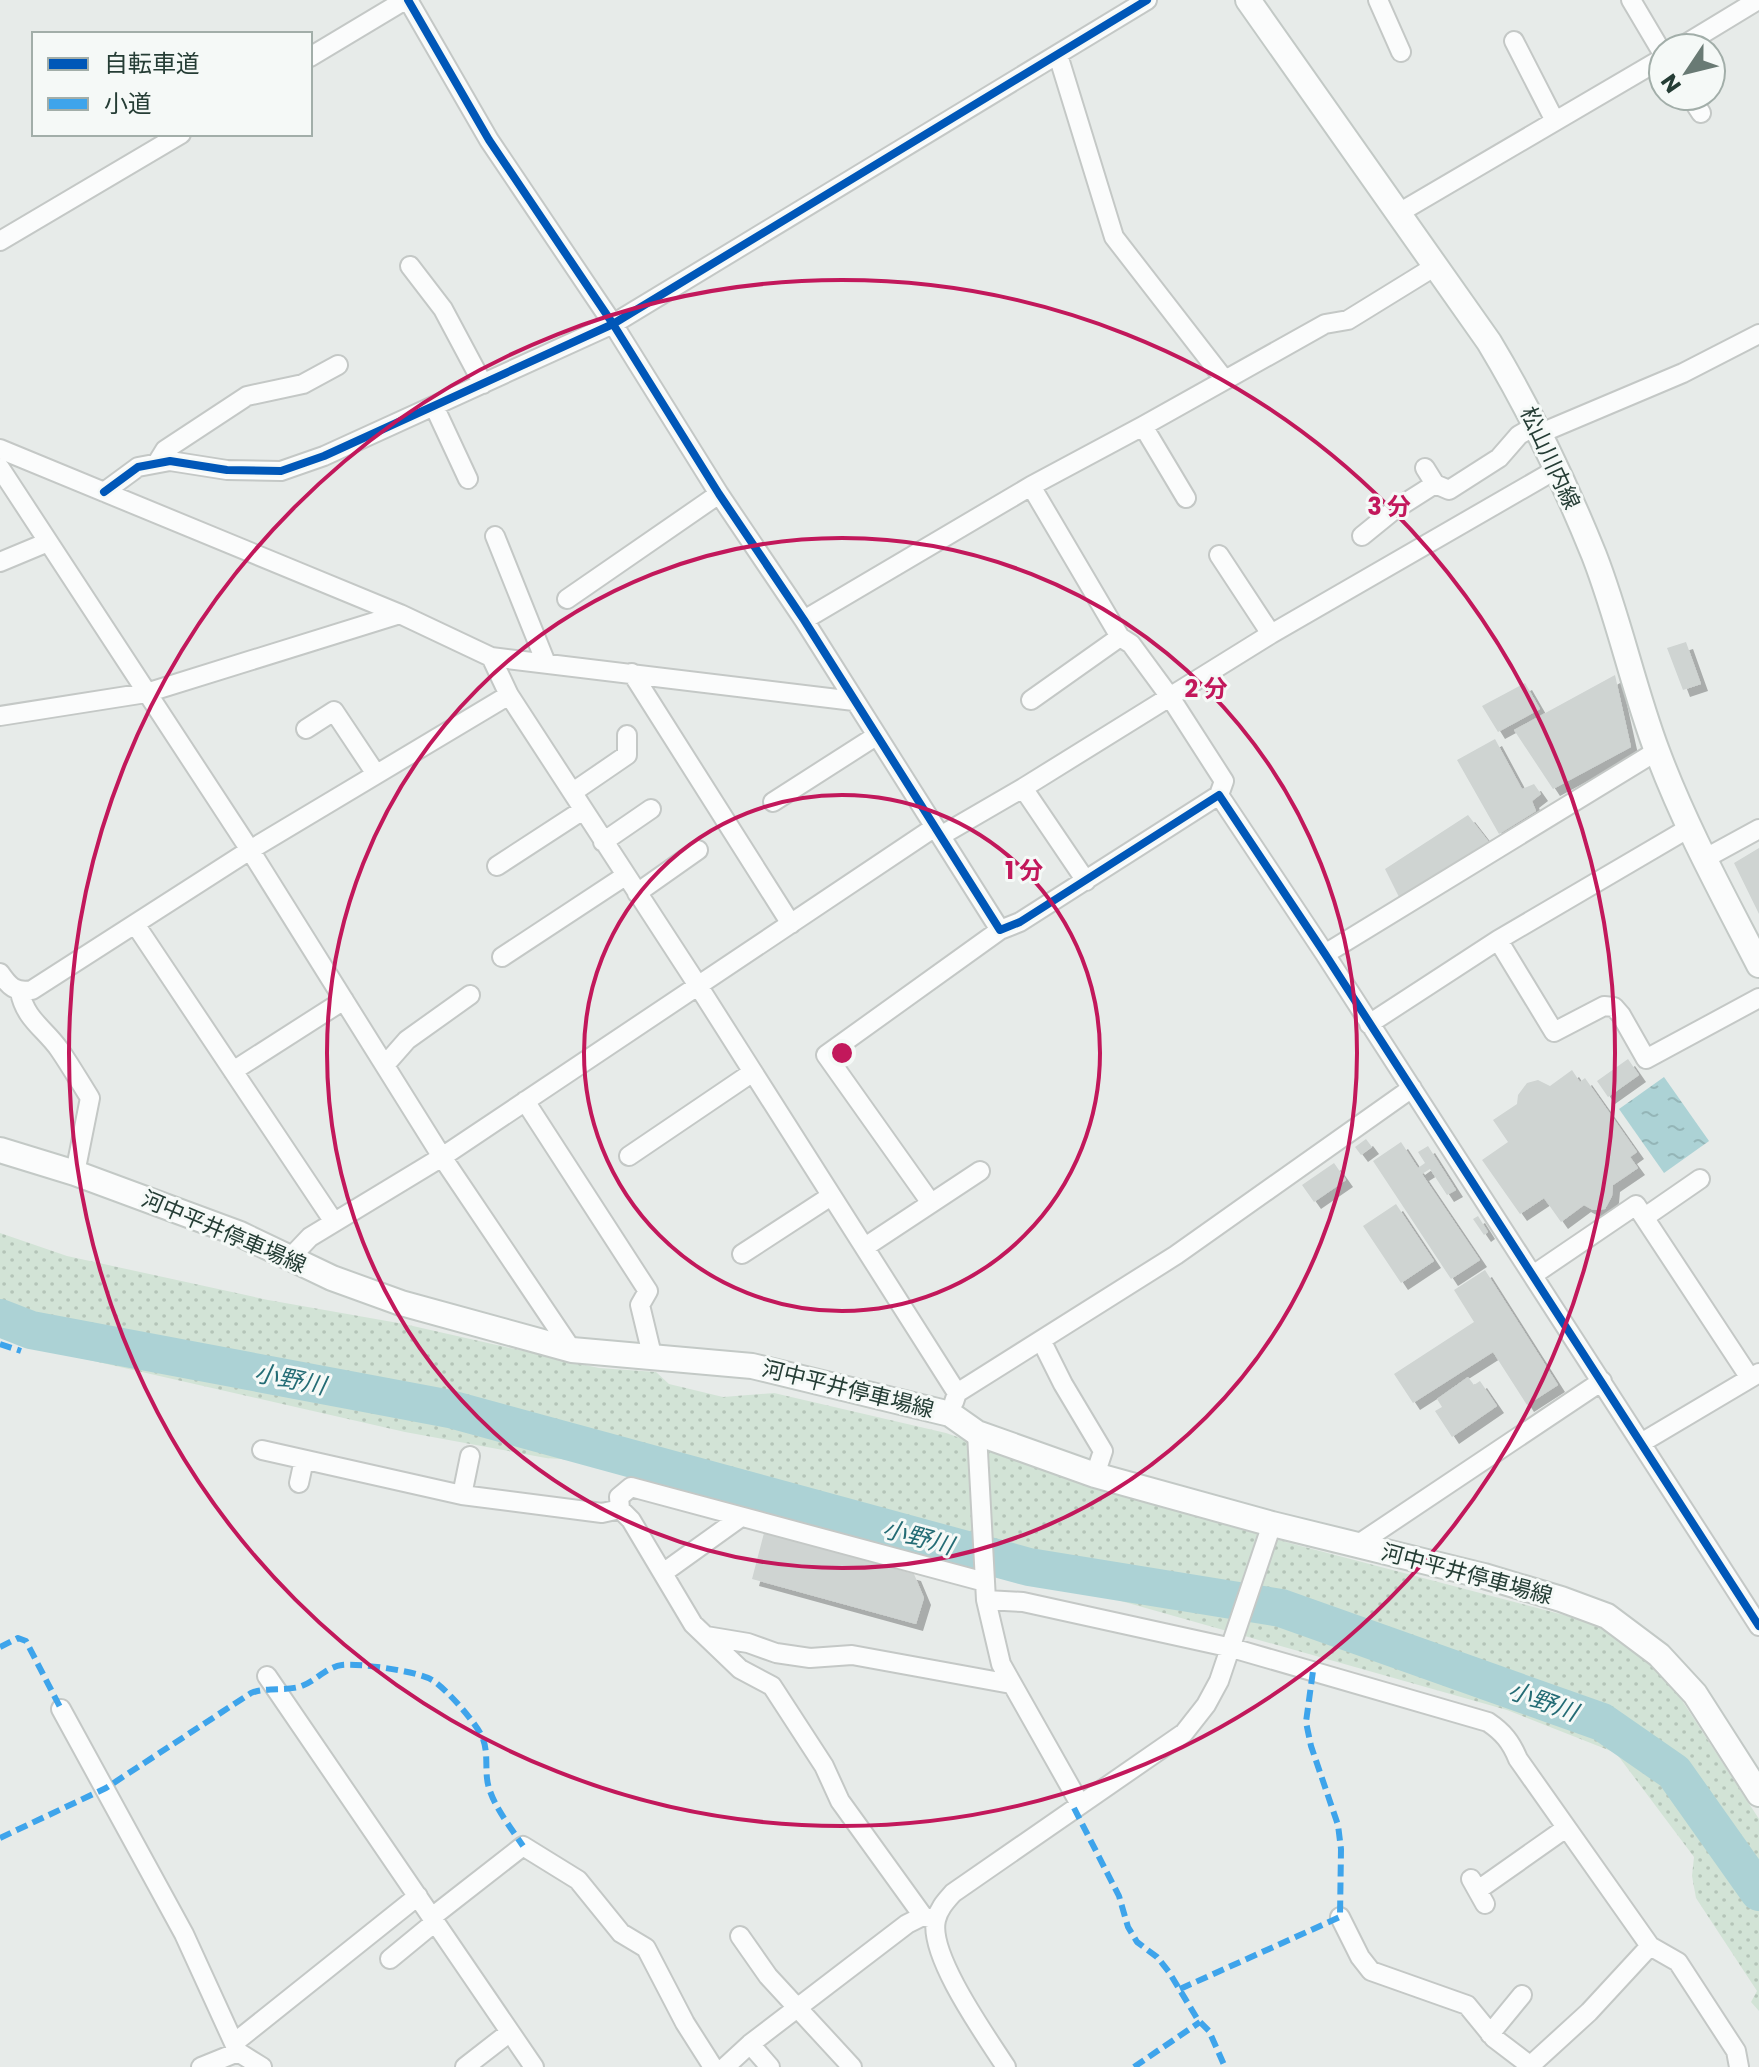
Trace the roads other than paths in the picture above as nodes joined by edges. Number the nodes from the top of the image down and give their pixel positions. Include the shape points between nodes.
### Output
1 (407, 0) edge
2 (1147, 0) edge
3 (1248, 0) edge
4 (1378, 0) edge
5 (1631, 0) edge
6 (1758, 0) edge
7 (1649, 32) edge
8 (1705, 32) edge
9 (1514, 41) dead end
10 (1401, 52) dead end
11 (1058, 55) junction
12 (312, 56) edge
13 (1647, 66) edge
14 (1555, 121) junction
15 (178, 136) edge
16 (1397, 214) junction
17 (0, 241) edge
18 (410, 266) dead end
19 (1434, 267) junction
20 (613, 324) junction
21 (1759, 334) edge
22 (338, 365) dead end
23 (1224, 379) junction
24 (483, 384) junction
25 (434, 406) junction
26 (1143, 426) junction
27 (1539, 429) junction
28 (0, 449) edge
29 (157, 463) junction
30 (0, 468) edge
31 (1557, 469) junction
32 (468, 479) dead end
33 (1031, 486) junction
34 (104, 492) junction
35 (719, 494) junction
36 (1186, 498) dead end
37 (495, 536) dead end
38 (1362, 536) dead end
39 (48, 542) junction
40 (1219, 555) dead end
41 (0, 562) edge
42 (567, 599) dead end
43 (400, 614) junction
44 (804, 620) junction
45 (1271, 634) junction
46 (1120, 637) junction
47 (491, 657) junction
48 (546, 663) junction
49 (632, 673) junction
50 (146, 693) junction
51 (509, 695) junction
52 (1170, 697) junction
53 (1031, 700) dead end
54 (854, 701) junction
55 (0, 716) edge
56 (306, 729) dead end
57 (627, 735) dead end
58 (876, 736) junction
59 (1657, 751) junction
60 (376, 774) junction
61 (1023, 788) junction
62 (573, 792) junction
63 (1219, 795) junction
64 (773, 802) dead end
65 (651, 809) dead end
66 (583, 810) junction
67 (1689, 828) junction
68 (1759, 829) edge
69 (938, 831) junction
70 (603, 842) junction
71 (250, 850) junction
72 (698, 850) dead end
73 (1704, 859) junction
74 (497, 866) dead end
75 (625, 876) junction
76 (1086, 881) junction
77 (637, 893) junction
78 (135, 924) junction
79 (791, 924) junction
80 (1000, 930) junction
81 (1498, 940) junction
82 (1325, 954) junction
83 (502, 957) dead end
84 (1759, 965) edge
85 (0, 973) edge
86 (697, 984) junction
87 (20, 992) junction
88 (470, 995) dead end
89 (1759, 998) edge
90 (344, 1000) junction
91 (1369, 1024) junction
92 (385, 1065) junction
93 (233, 1071) junction
94 (753, 1072) junction
95 (1412, 1088) junction
96 (525, 1101) junction
97 (0, 1150) edge
98 (629, 1156) dead end
99 (442, 1157) junction
100 (980, 1171) dead end
101 (75, 1173) junction
102 (1700, 1179) dead end
103 (831, 1196) junction
104 (931, 1203) junction
105 (1645, 1217) junction
106 (334, 1222) junction
107 (865, 1247) junction
108 (742, 1254) dead end
109 (290, 1258) junction
110 (1533, 1275) junction
111 (1041, 1340) junction
112 (572, 1350) junction
113 (653, 1359) junction
114 (1754, 1375) edge
115 (1602, 1381) junction
116 (954, 1404) junction
117 (977, 1436) junction
118 (1641, 1443) junction
119 (262, 1450) dead end
120 (470, 1456) dead end
121 (304, 1460) junction
122 (1095, 1475) junction
123 (299, 1483) dead end
124 (462, 1495) junction
125 (620, 1509) junction
126 (741, 1517) junction
127 (1270, 1532) junction
128 (1357, 1545) junction
129 (663, 1573) junction
130 (986, 1586) junction
131 (1759, 1626) edge
132 (706, 1636) junction
133 (1233, 1644) junction
134 (267, 1676) dead end
135 (1011, 1684) junction
136 (61, 1709) dead end
137 (1759, 1794) edge
138 (1080, 1804) junction
139 (1566, 1828) junction
140 (1478, 1891) dead end
141 (418, 1896) junction
142 (1340, 1917) dead end
143 (930, 1918) junction
144 (434, 1920) junction
145 (740, 1936) dead end
146 (1650, 1946) junction
147 (390, 1959) dead end
148 (1522, 1995) dead end
149 (798, 2007) junction
150 (510, 2032) junction
151 (1490, 2034) junction
152 (750, 2044) junction
153 (236, 2048) junction
154 (1532, 2066) edge
155 (201, 2067) edge
156 (262, 2067) edge
157 (465, 2067) edge
158 (534, 2067) edge
159 (713, 2067) edge
160 (725, 2067) edge
161 (770, 2067) edge
162 (852, 2067) edge
163 (1006, 2067) edge
164 (1739, 2067) edge

1 - 12 street
1 - 20 street via 489,140
2 - 11 street
3 - 16 main road, 松山川内線
4 - 10 street
5 - 7 street
6 - 8 street
9 - 14 street
11 - 20 street
11 - 23 street via 1114,237
13 - 14 street
14 - 16 street
15 - 17 street
16 - 19 main road, 松山川内線
18 - 24 street via 443,309
19 - 23 street via 1348,320 1325,324
19 - 27 main road, 松山川内線 via 1489,342
20 - 24 street
20 - 35 street
21 - 27 street via 1683,373
22 - 29 street via 303,384 247,396 165,450
23 - 26 street
24 - 25 street
25 - 29 street via 281,471
25 - 32 street
26 - 33 street
26 - 36 street
27 - 31 main road, 松山川内線
27 - 38 street via 1519,435 1499,458 1449,490 1430,476
28 - 34 street
29 - 34 street via 138,467
30 - 39 street
31 - 45 street
31 - 59 main road, 松山川内線 via 1595,557
33 - 44 street
33 - 46 street
34 - 43 street
35 - 42 street
35 - 44 street
37 - 48 street
39 - 41 street
39 - 50 street
40 - 45 street
43 - 47 street
43 - 50 street
44 - 54 street
45 - 52 street
46 - 52 street
46 - 53 street
47 - 48 street
47 - 51 street
48 - 49 street
49 - 54 street
49 - 79 street
50 - 55 street
50 - 71 street
51 - 60 street
51 - 62 street
52 - 61 street
52 - 63 street via 1224,781
54 - 58 street
56 - 60 street via 334,711
57 - 62 street via 627,755
58 - 64 street
58 - 69 street
59 - 67 main road, 松山川内線
59 - 82 street
60 - 71 street
61 - 69 street
61 - 76 street
62 - 66 street
63 - 76 street
63 - 82 street
65 - 70 street
66 - 70 street
66 - 74 street
67 - 73 main road, 松山川内線
67 - 81 street
68 - 73 street
69 - 79 street
69 - 80 street
70 - 75 street
71 - 78 street
71 - 90 street
72 - 77 street
73 - 84 main road, 松山川内線
75 - 77 street
75 - 83 street
76 - 80 street
77 - 86 street
78 - 87 street via 32,990
78 - 93 street
79 - 86 street
80 - 104 street via 826,1055
81 - 89 street via 1554,1032 1604,1006 1614,1007 1646,1059
81 - 91 street
82 - 91 street
85 - 87 street
86 - 94 street
86 - 96 street
87 - 101 street via 39,1030 57,1045 90,1098
88 - 92 street via 407,1040
90 - 92 street
90 - 93 street
91 - 95 street
92 - 99 street
93 - 106 street
94 - 98 street
94 - 103 street
95 - 110 street
95 - 111 street via 1176,1255
96 - 99 street
96 - 113 street via 648,1291 640,1305
97 - 101 main road, 河中平井停車場線
99 - 106 street
99 - 112 street
100 - 104 street
101 - 109 main road, 河中平井停車場線
102 - 105 street
103 - 107 street
103 - 108 street
104 - 107 street
105 - 110 street via 1636,1205
105 - 114 street
106 - 109 street
107 - 116 street
109 - 112 main road, 河中平井停車場線 via 401,1303
110 - 115 street
111 - 116 street
111 - 122 street via 1103,1451
112 - 113 main road, 河中平井停車場線
113 - 116 main road, 河中平井停車場線 via 752,1366
114 - 118 street
115 - 118 street
115 - 128 street
116 - 117 main road, 河中平井停車場線
117 - 122 main road, 河中平井停車場線
117 - 130 street
118 - 131 street
119 - 121 street
120 - 124 street
121 - 123 street
121 - 124 street
122 - 127 main road, 河中平井停車場線
124 - 125 street via 602,1513
125 - 126 street via 619,1497 631,1487
125 - 129 street
126 - 129 street
126 - 130 street
127 - 128 main road, 河中平井停車場線
127 - 133 street
128 - 137 main road, 河中平井停車場線 via 1484,1576 1607,1616 1659,1655 1695,1694
129 - 132 street
130 - 133 street via 1023,1602
130 - 135 street via 997,1653
132 - 135 street via 776,1653 810,1658 852,1655
132 - 143 street via 740,1669 772,1686 824,1766 840,1801
133 - 138 street via 1206,1705 1184,1733
133 - 139 street via 1488,1722 1510,1742
134 - 141 street
135 - 138 street
136 - 153 street via 184,1934
138 - 143 street via 953,1893
139 - 140 street
139 - 146 street
141 - 144 street
141 - 153 street
142 - 151 street via 1371,1971 1467,2005
143 - 149 street via 907,1924
143 - 163 street via 949,1971
144 - 147 street
144 - 150 street
144 - 159 street via 523,1846 578,1880 621,1933 646,1948
145 - 149 street
146 - 154 street
146 - 164 street via 1678,1962 1736,2051
148 - 151 street
149 - 152 street
149 - 162 street
150 - 157 street
150 - 158 street
151 - 154 street
152 - 160 street
152 - 161 street
153 - 155 street
153 - 156 street

